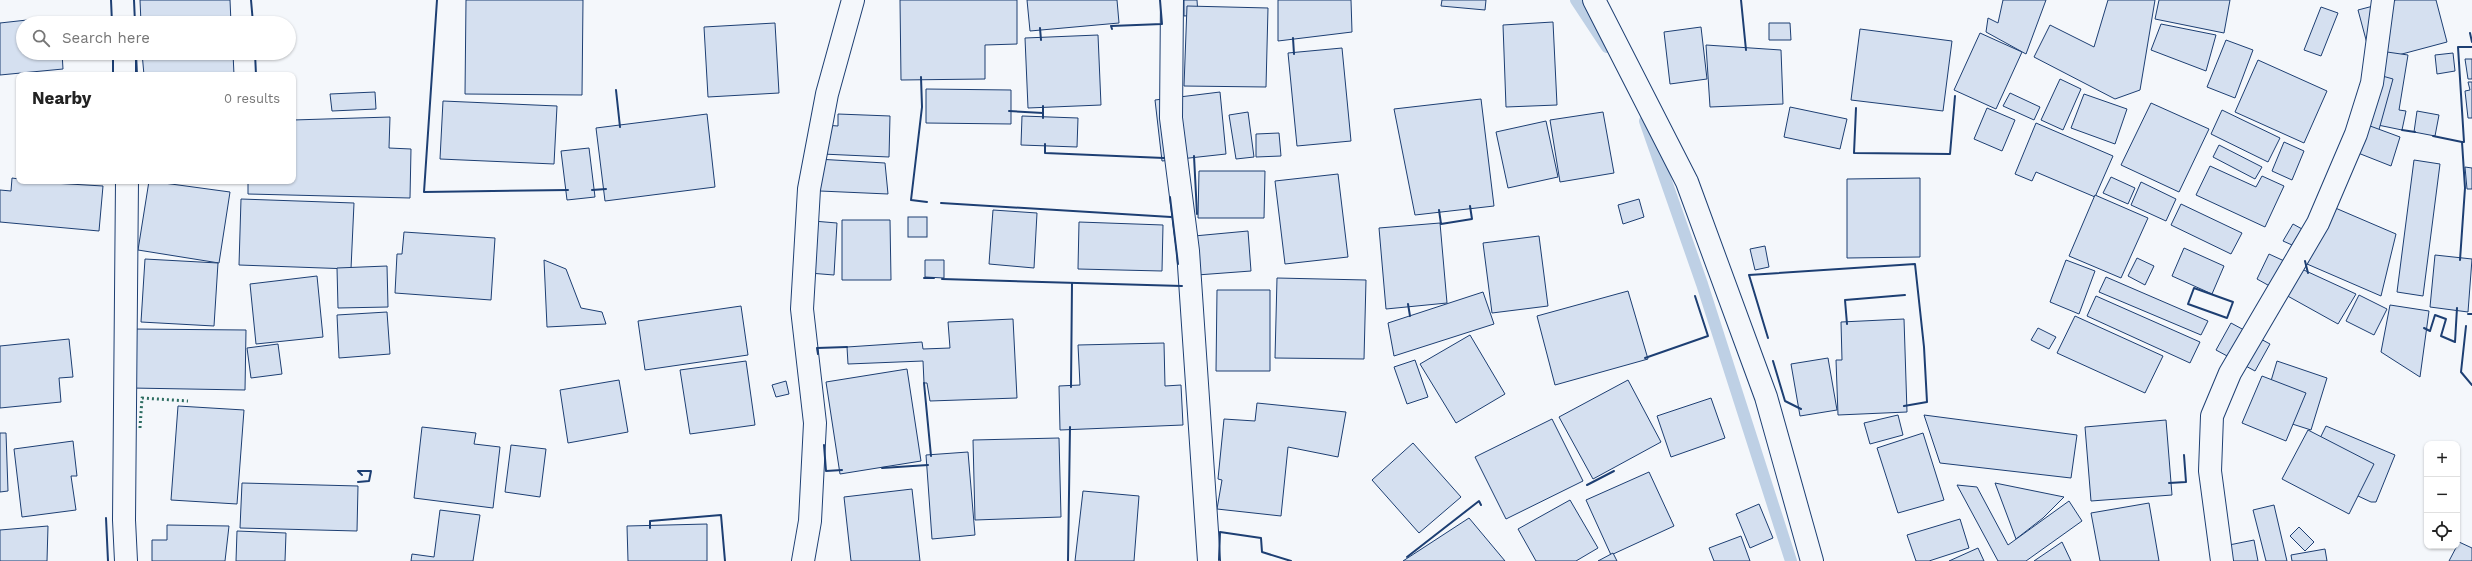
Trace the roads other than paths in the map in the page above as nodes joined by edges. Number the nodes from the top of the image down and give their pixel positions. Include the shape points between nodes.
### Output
1 (123, 0) edge
2 (852, 0) edge
3 (1172, 0) edge
4 (1594, 0) edge
5 (2383, 0) edge
6 (123, 16) edge
7 (124, 60) edge
8 (124, 72) edge
9 (127, 184) edge
10 (126, 561) edge
11 (803, 561) edge
12 (1209, 561) edge
13 (1812, 561) edge
14 (2222, 561) edge

1 - 6 street
2 - 11 street via 827,94 809,189 802,309 815,423 810,521
3 - 12 street via 1171,118 1188,251
4 - 13 street via 1688,182 1766,396
5 - 14 street via 2372,83 2356,134 2318,223 2230,373 2212,416 2210,471
7 - 8 street
9 - 10 street via 124,520

